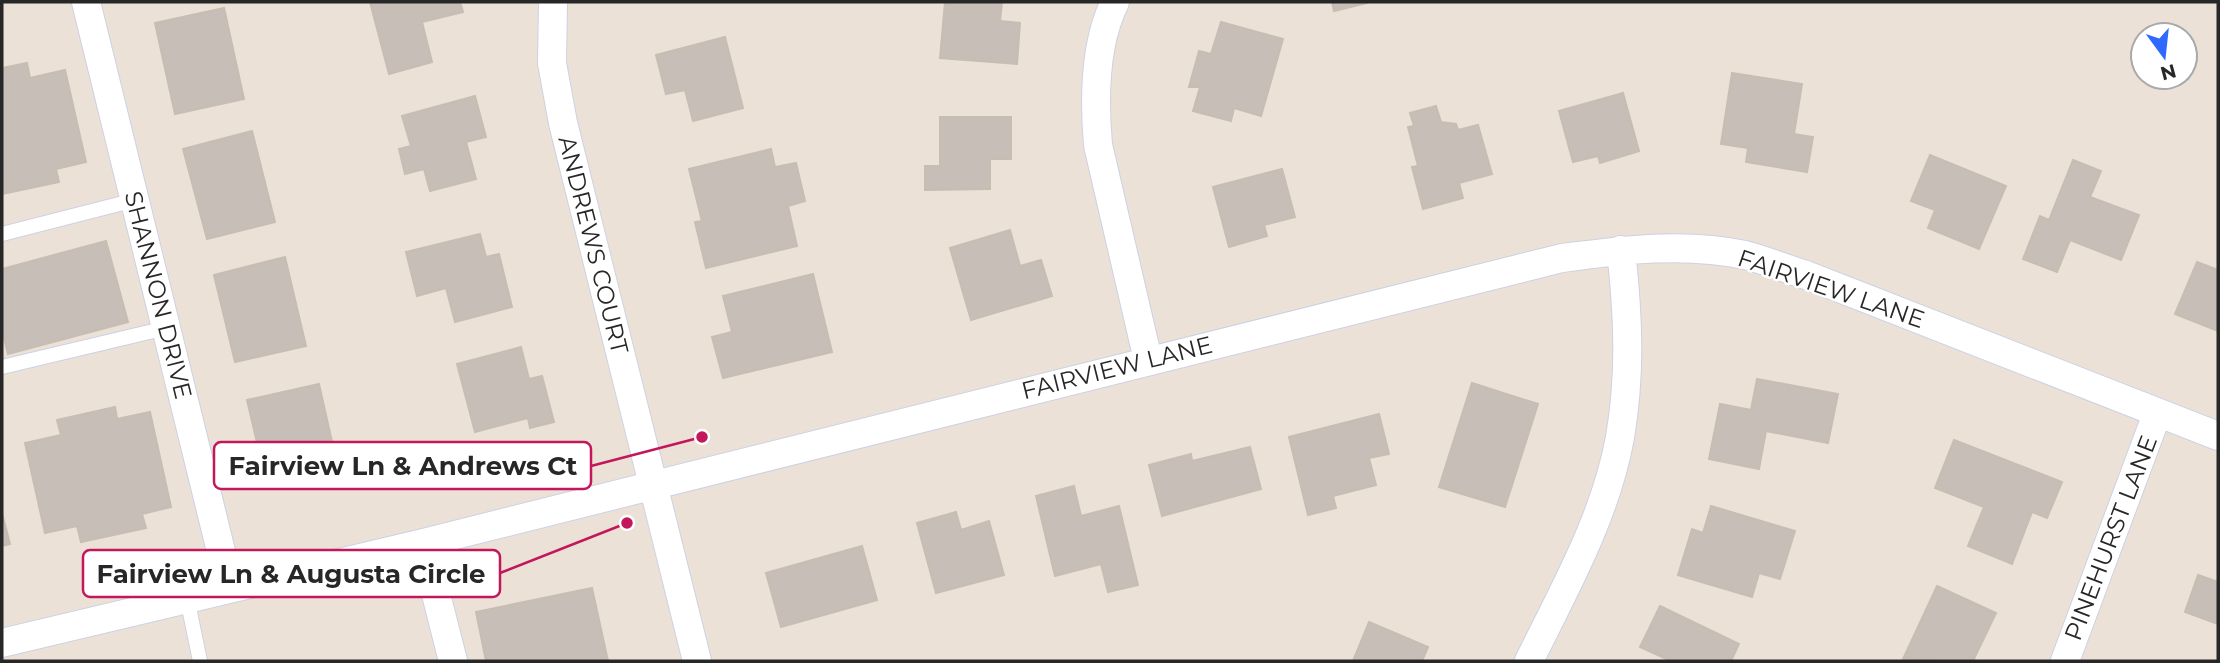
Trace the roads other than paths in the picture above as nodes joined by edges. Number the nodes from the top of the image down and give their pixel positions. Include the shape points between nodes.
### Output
1 (86, 2) edge
2 (553, 2) edge
3 (1115, 2) edge
4 (135, 200) junction
5 (2, 234) edge
6 (1621, 250) junction
7 (166, 328) junction
8 (1148, 360) junction
9 (2, 367) edge
10 (2157, 414) junction
11 (2218, 436) edge
12 (653, 486) junction
13 (423, 543) junction
14 (230, 588) junction
15 (187, 598) junction
16 (2, 643) edge
17 (200, 661) edge
18 (453, 661) edge
19 (696, 661) edge
20 (1530, 661) edge
21 (2064, 661) edge

1 - 4 street, SHANNON DRIVE
2 - 12 street, ANDREWS COURT via 552,63 563,123
3 - 8 street via 1098,64 1098,145
4 - 5 lane
4 - 7 street, SHANNON DRIVE
6 - 8 street, FAIRVIEW LANE via 1562,258
6 - 10 street, FAIRVIEW LANE via 1689,248 1745,255
6 - 20 street via 1629,315 1620,439 1577,563
7 - 9 lane
7 - 14 street, SHANNON DRIVE
8 - 12 street, FAIRVIEW LANE
10 - 11 street, FAIRVIEW LANE
10 - 21 street, PINEHURST LANE
12 - 13 street, FAIRVIEW LANE
12 - 19 street, ANDREWS COURT
13 - 14 street, FAIRVIEW LANE
13 - 18 street
14 - 15 street, FAIRVIEW LANE
15 - 16 street, FAIRVIEW LANE
15 - 17 lane

